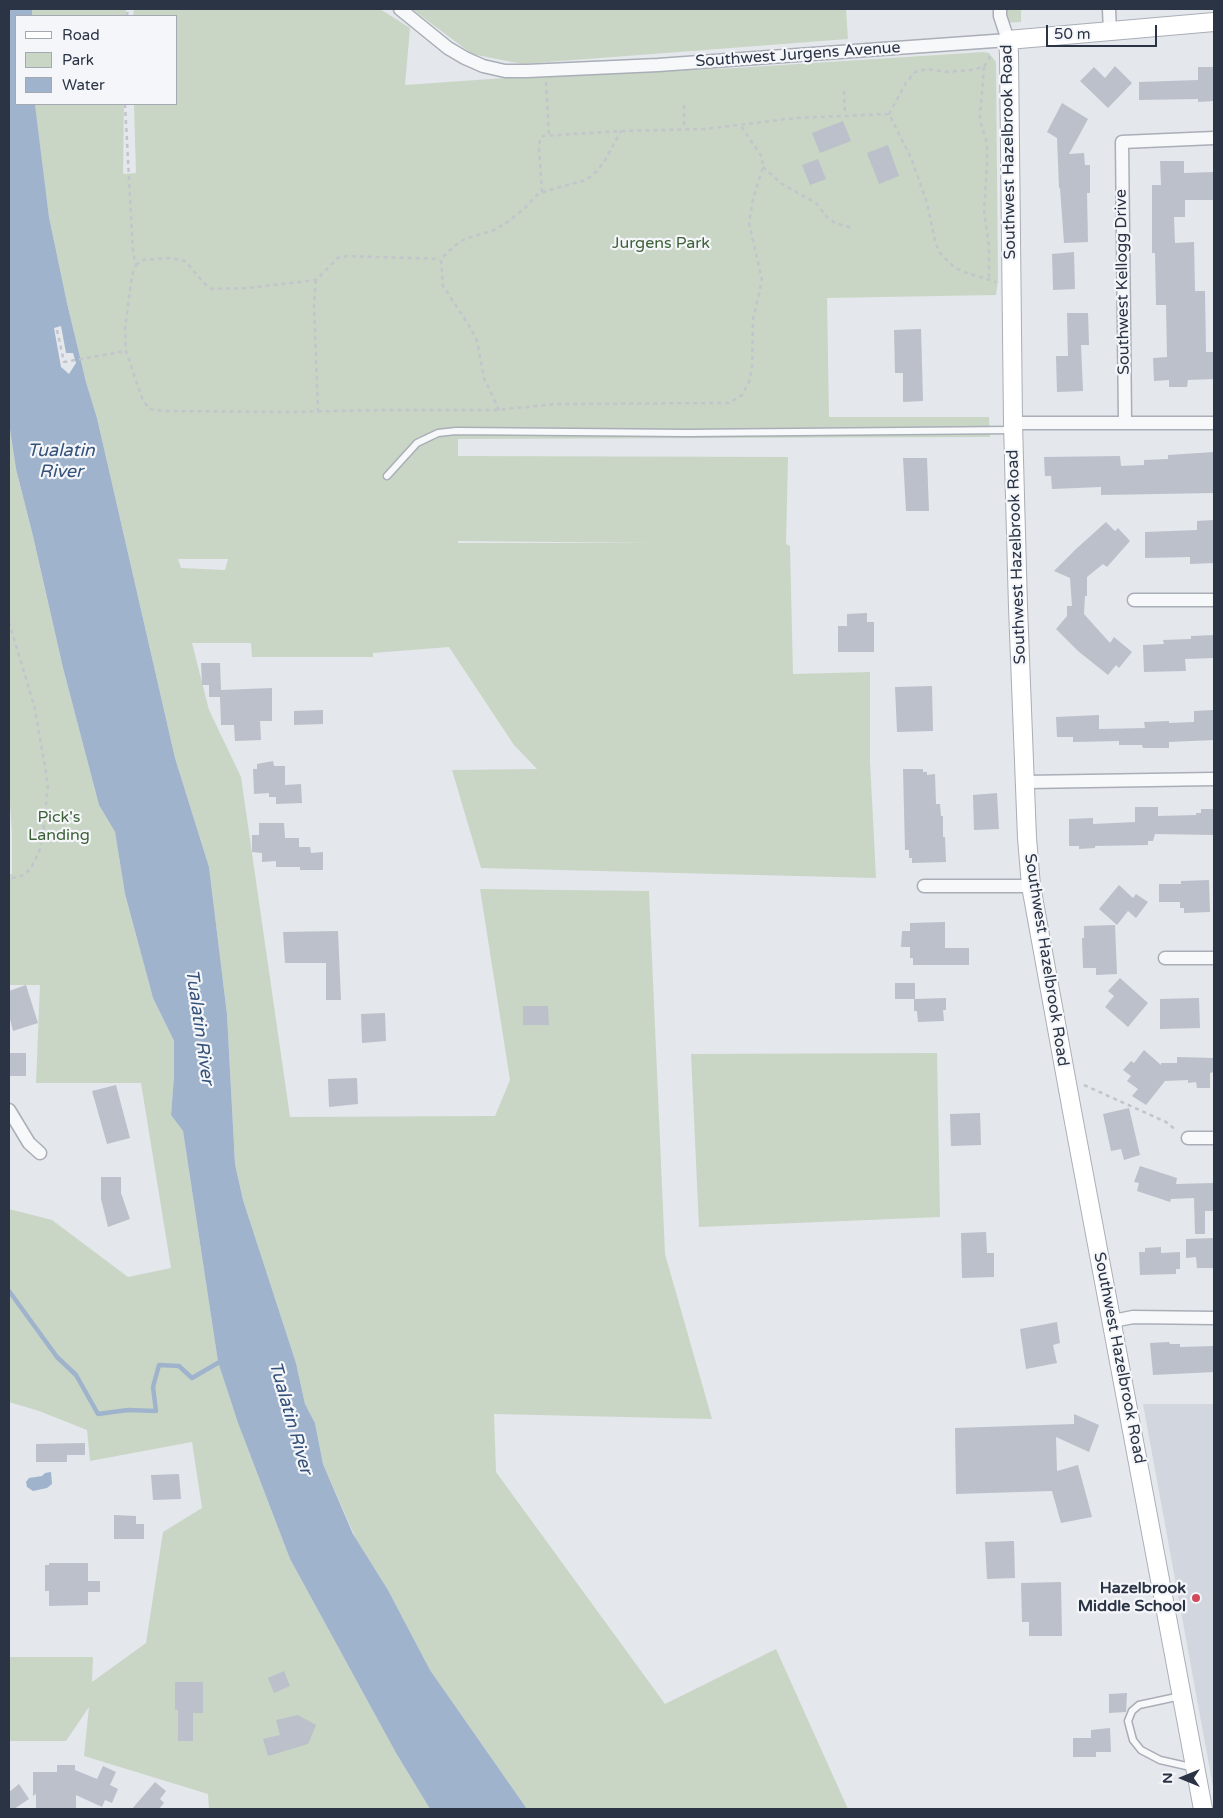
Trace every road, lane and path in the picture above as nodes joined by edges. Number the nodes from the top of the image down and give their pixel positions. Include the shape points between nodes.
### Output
1 (400, 9) edge
2 (1000, 9) edge
3 (1109, 9) edge
4 (1214, 22) edge
5 (1110, 32) junction
6 (1008, 40) junction
7 (992, 53) dead end
8 (984, 66) junction
9 (545, 71) junction
10 (844, 91) dead end
11 (125, 105) edge
12 (684, 105) dead end
13 (889, 114) junction
14 (845, 115) junction
15 (741, 126) junction
16 (684, 129) junction
17 (620, 131) junction
18 (549, 136) junction
19 (1214, 138) edge
20 (763, 167) junction
21 (542, 192) junction
22 (852, 228) dead end
23 (441, 260) junction
24 (136, 264) junction
25 (989, 279) junction
26 (316, 280) junction
27 (1012, 287) junction
28 (57, 330) dead end
29 (126, 351) junction
30 (499, 410) junction
31 (318, 412) junction
32 (1125, 422) junction
33 (1214, 423) edge
34 (1013, 426) junction
35 (387, 476) dead end
36 (1134, 600) dead end
37 (1214, 600) edge
38 (9, 622) edge
39 (1214, 779) edge
40 (1026, 782) junction
41 (9, 879) edge
42 (924, 886) dead end
43 (1032, 886) junction
44 (1165, 958) dead end
45 (1214, 958) edge
46 (1068, 1089) junction
47 (9, 1110) edge
48 (1188, 1138) joint
49 (1214, 1138) edge
50 (40, 1153) dead end
51 (1214, 1318) edge
52 (1113, 1321) junction
53 (1182, 1696) junction
54 (1196, 1769) junction
55 (1204, 1809) edge

1 - 9 street, Southwest Jurgens Avenue via 448,48 483,66 505,71
2 - 6 street, Southwest Hazelbrook Road
3 - 5 street
4 - 5 street, Southwest Jurgens Avenue
5 - 6 street, Southwest Jurgens Avenue
6 - 9 street, Southwest Jurgens Avenue
6 - 27 street, Southwest Hazelbrook Road
7 - 8 path
8 - 13 path via 944,72 928,69 915,72
8 - 25 path via 980,124 986,142 984,211
9 - 18 path
10 - 14 path
11 - 24 path
12 - 16 path
13 - 14 path
13 - 25 path via 912,160 939,252 954,267
14 - 15 path
15 - 16 path
15 - 20 path via 759,150
16 - 17 path
17 - 18 path
17 - 21 path via 604,162 586,180
18 - 21 path via 544,136 540,143
19 - 32 street, Southwest Kellogg Drive via 1122,142
20 - 22 path via 782,184 816,203 835,223
20 - 30 path via 749,223 762,280 753,320 751,375 742,395 729,403 556,404
21 - 23 path via 509,222 465,239
23 - 26 path via 339,257
23 - 30 path via 443,286 477,341 484,378
24 - 26 path via 142,260 170,258 185,261 212,289
24 - 29 path via 125,329
25 - 27 path
26 - 31 path
27 - 34 street, Southwest Hazelbrook Road
28 - 29 path via 64,362
29 - 31 path via 143,402 150,409
30 - 31 path
32 - 33 street
32 - 34 street
34 - 35 lane via 688,433 456,431 438,433 417,443
34 - 40 street, Southwest Hazelbrook Road
36 - 37 street
38 - 41 path via 35,709 48,785 38,852 24,875
39 - 40 street
40 - 43 street, Southwest Hazelbrook Road
42 - 43 street
43 - 46 street, Southwest Hazelbrook Road
44 - 45 street
46 - 48 path via 1083,1084 1166,1122
46 - 52 street, Southwest Hazelbrook Road
47 - 50 street via 29,1143
48 - 49 street
51 - 52 street via 1133,1317
52 - 53 street, Southwest Hazelbrook Road
53 - 54 street, Southwest Hazelbrook Road
53 - 54 lane via 1139,1705 1128,1721 1133,1740 1141,1750 1160,1760
54 - 55 street, Southwest Hazelbrook Road

